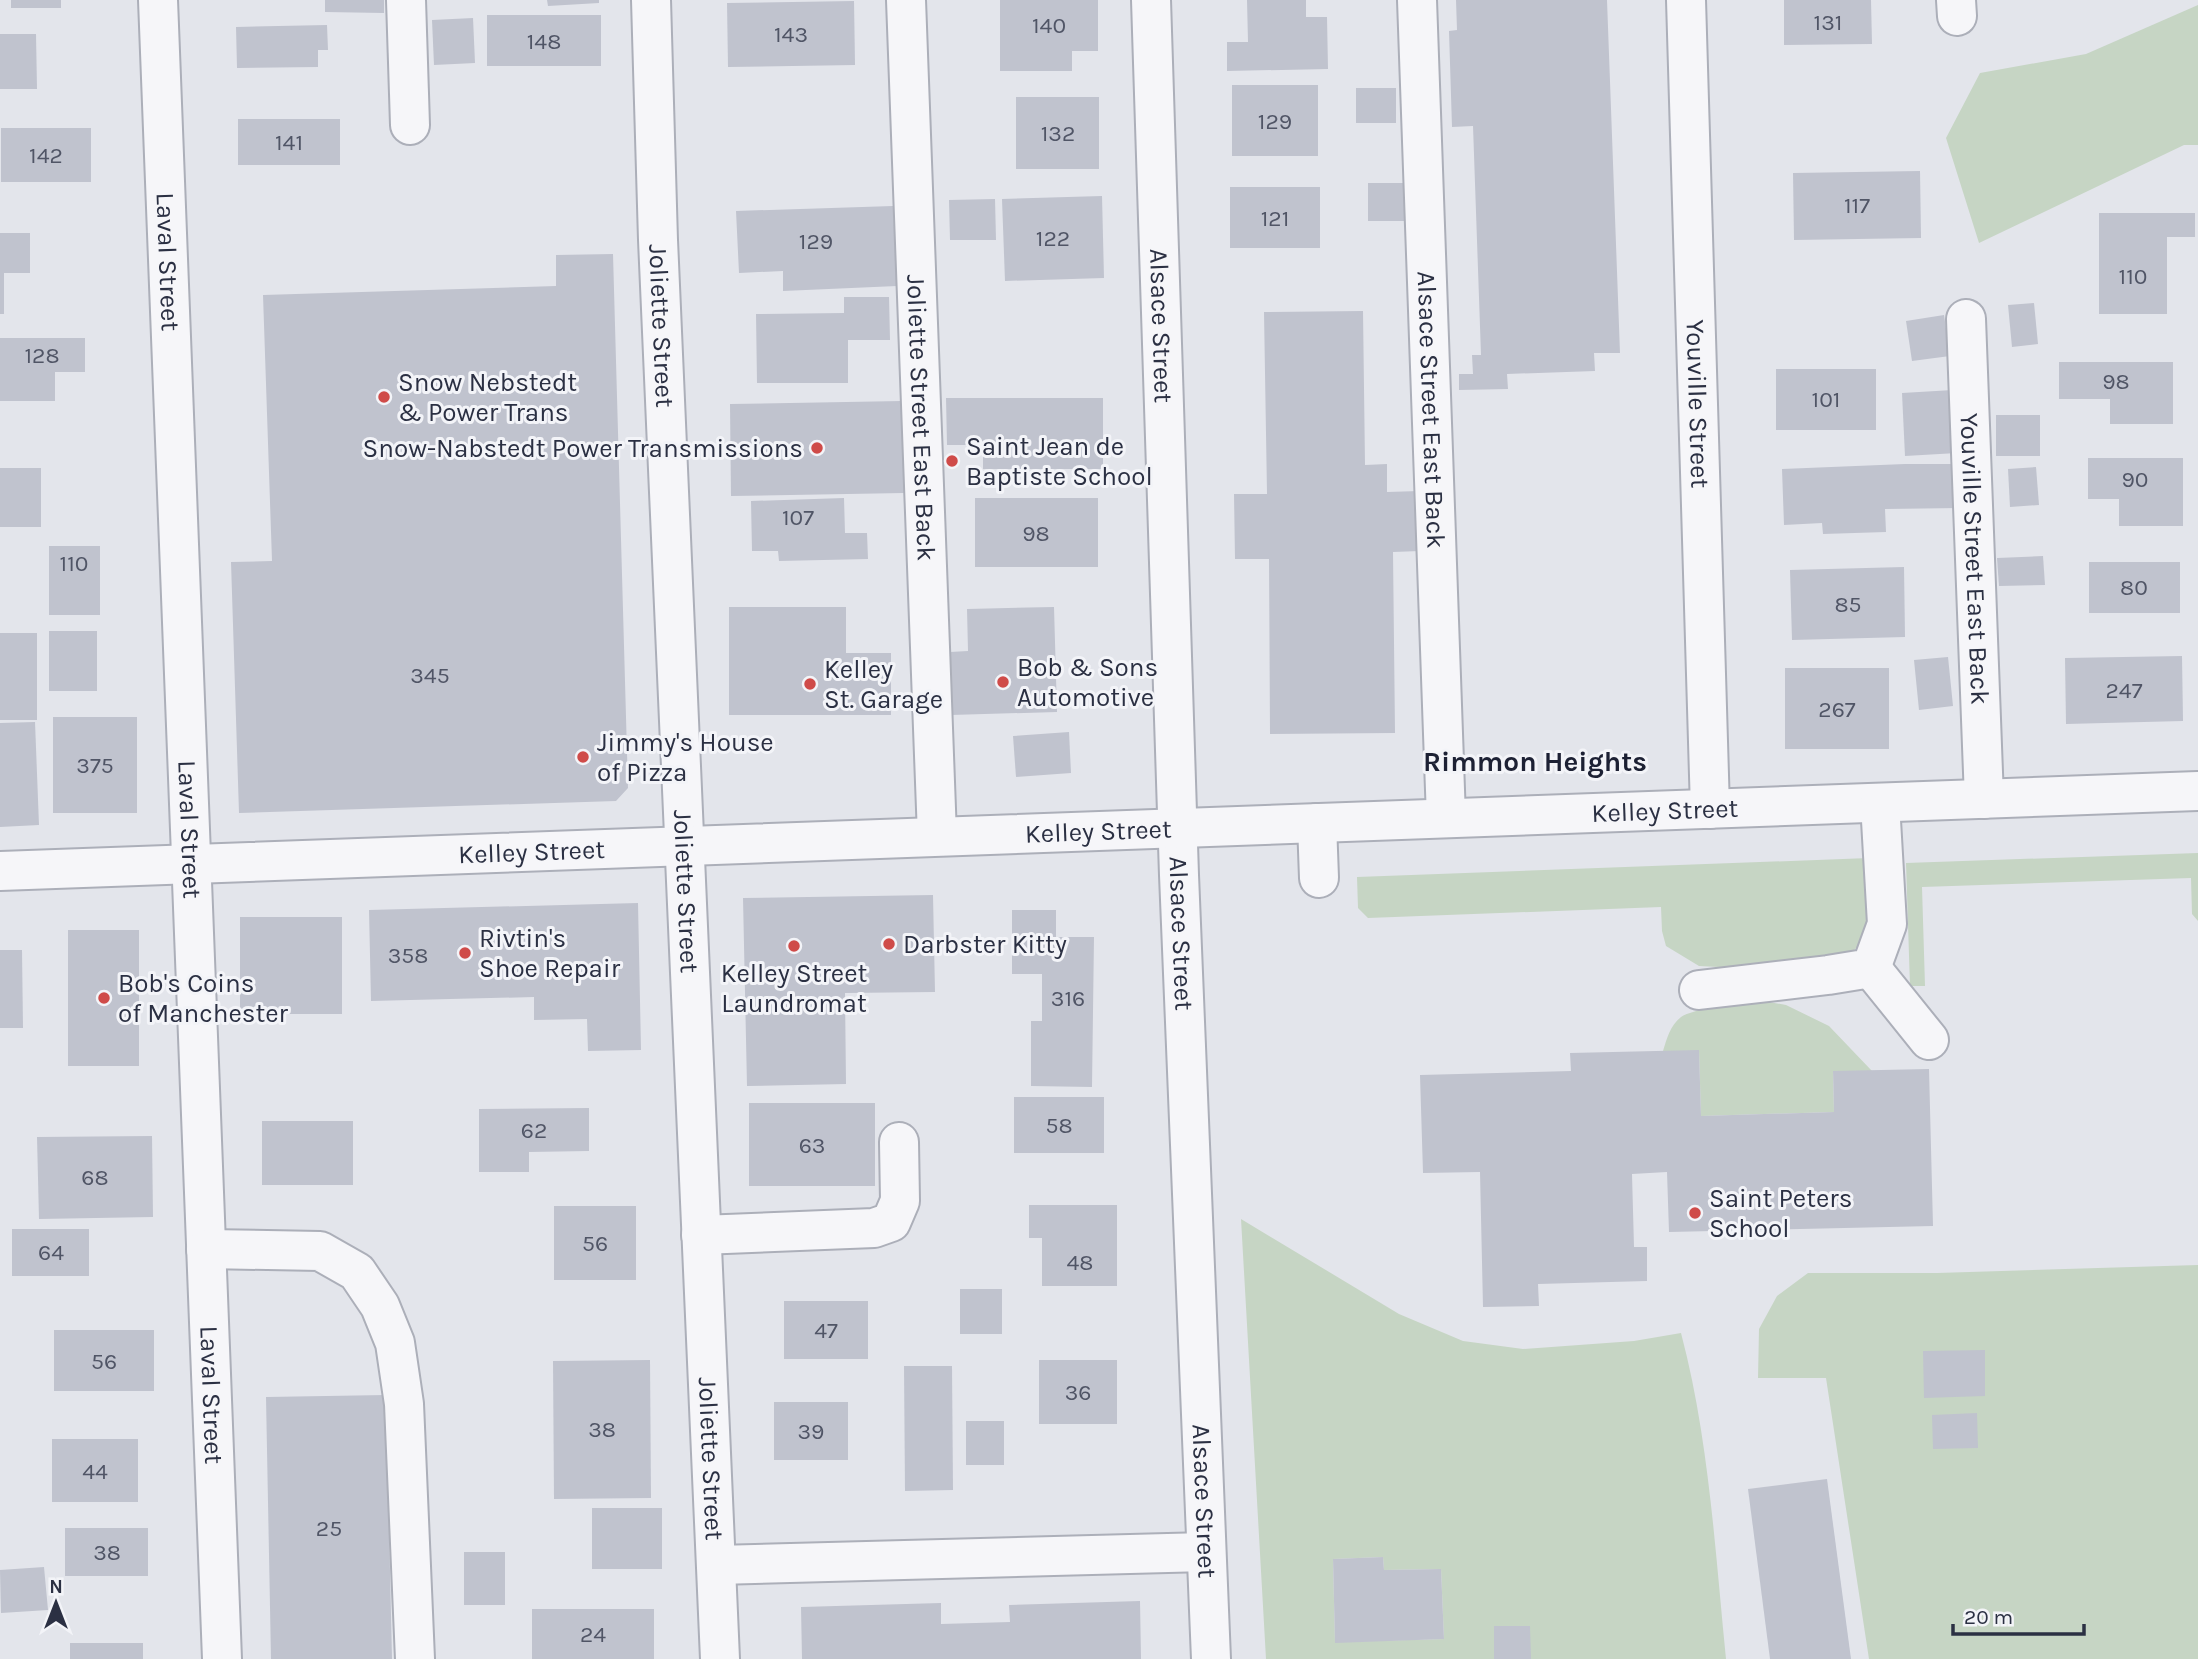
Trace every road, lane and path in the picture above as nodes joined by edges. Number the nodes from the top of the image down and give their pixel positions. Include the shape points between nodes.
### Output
1 (158, 0) edge
2 (406, 0) edge
3 (650, 0) edge
4 (906, 0) edge
5 (1151, 0) edge
6 (1418, 0) edge
7 (1686, 0) edge
8 (410, 125) dead end
9 (1966, 319) dead end
10 (2198, 791) edge
11 (1984, 799) junction
12 (1880, 803) junction
13 (1710, 809) junction
14 (1446, 818) junction
15 (1317, 823) junction
16 (1177, 828) junction
17 (937, 836) junction
18 (684, 845) junction
19 (191, 863) junction
20 (0, 871) edge
21 (1319, 878) dead end
22 (1871, 968) junction
23 (1699, 990) dead end
24 (1929, 1040) dead end
25 (899, 1142) dead end
26 (701, 1235) junction
27 (206, 1249) junction
28 (1206, 1552) junction
29 (717, 1565) junction
30 (222, 1659) edge
31 (415, 1659) edge
32 (720, 1659) edge
33 (1211, 1659) edge

1 - 19 street, Laval Street
2 - 8 street
3 - 18 street, Joliette Street
4 - 17 street, Joliette Street East Back
5 - 16 street, Alsace Street
6 - 14 street, Alsace Street East Back
7 - 13 street, Youville Street
9 - 11 street, Youville Street East Back
10 - 11 street, Kelley Street
11 - 12 street, Kelley Street
12 - 13 street, Kelley Street
12 - 22 street via 1887,924
13 - 14 street, Kelley Street
14 - 15 street, Kelley Street
15 - 16 street, Kelley Street
15 - 21 street
16 - 17 street, Kelley Street
16 - 28 street, Alsace Street
17 - 18 street, Kelley Street
18 - 19 street, Kelley Street
18 - 26 street, Joliette Street
19 - 20 street, Kelley Street
19 - 27 street, Laval Street
22 - 23 street
22 - 24 street
25 - 26 street via 900,1201 891,1222 874,1228
26 - 29 street, Joliette Street
27 - 30 street, Laval Street
27 - 31 street via 320,1251 357,1272 380,1306 395,1343 404,1404
28 - 29 street
28 - 33 street, Alsace Street
29 - 32 street, Joliette Street

